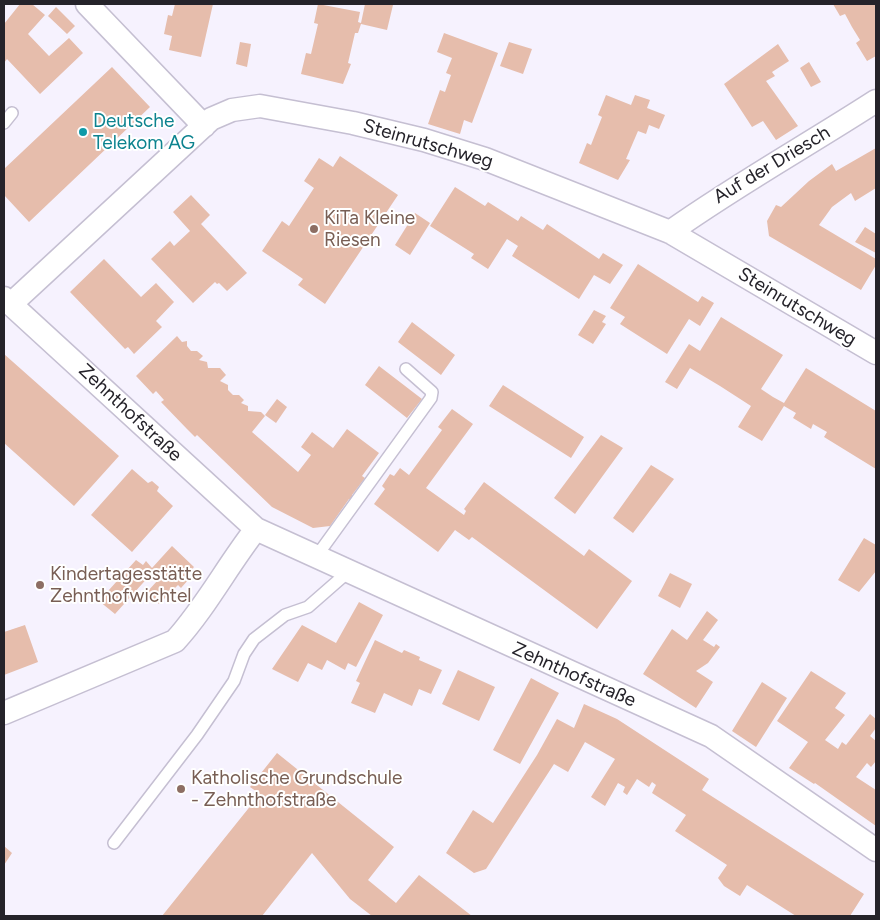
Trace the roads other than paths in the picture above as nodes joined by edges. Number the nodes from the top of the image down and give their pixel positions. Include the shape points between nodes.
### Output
1 (87, 4) edge
2 (876, 101) edge
3 (12, 113) dead end
4 (4, 123) edge
5 (204, 126) junction
6 (670, 232) junction
7 (7, 301) edge
8 (876, 353) edge
9 (406, 369) dead end
10 (256, 529) junction
11 (316, 557) junction
12 (348, 572) junction
13 (4, 713) edge
14 (114, 843) dead end
15 (876, 850) edge

1 - 5 street
2 - 6 street, Auf der Driesch via 719,197
3 - 4 lane
5 - 6 street, Steinrutschweg via 211,119 232,110 260,106 353,122 485,159
5 - 7 street, Steinrutschweg
6 - 8 street, Steinrutschweg
7 - 10 street, Zehnthofstraße
9 - 11 lane via 432,392 431,398
10 - 11 street, Zehnthofstraße
10 - 13 street via 195,619 175,641
11 - 12 street, Zehnthofstraße
12 - 14 lane via 308,608 285,615 254,639 244,654 234,681 198,735
12 - 15 street, Zehnthofstraße via 711,736

